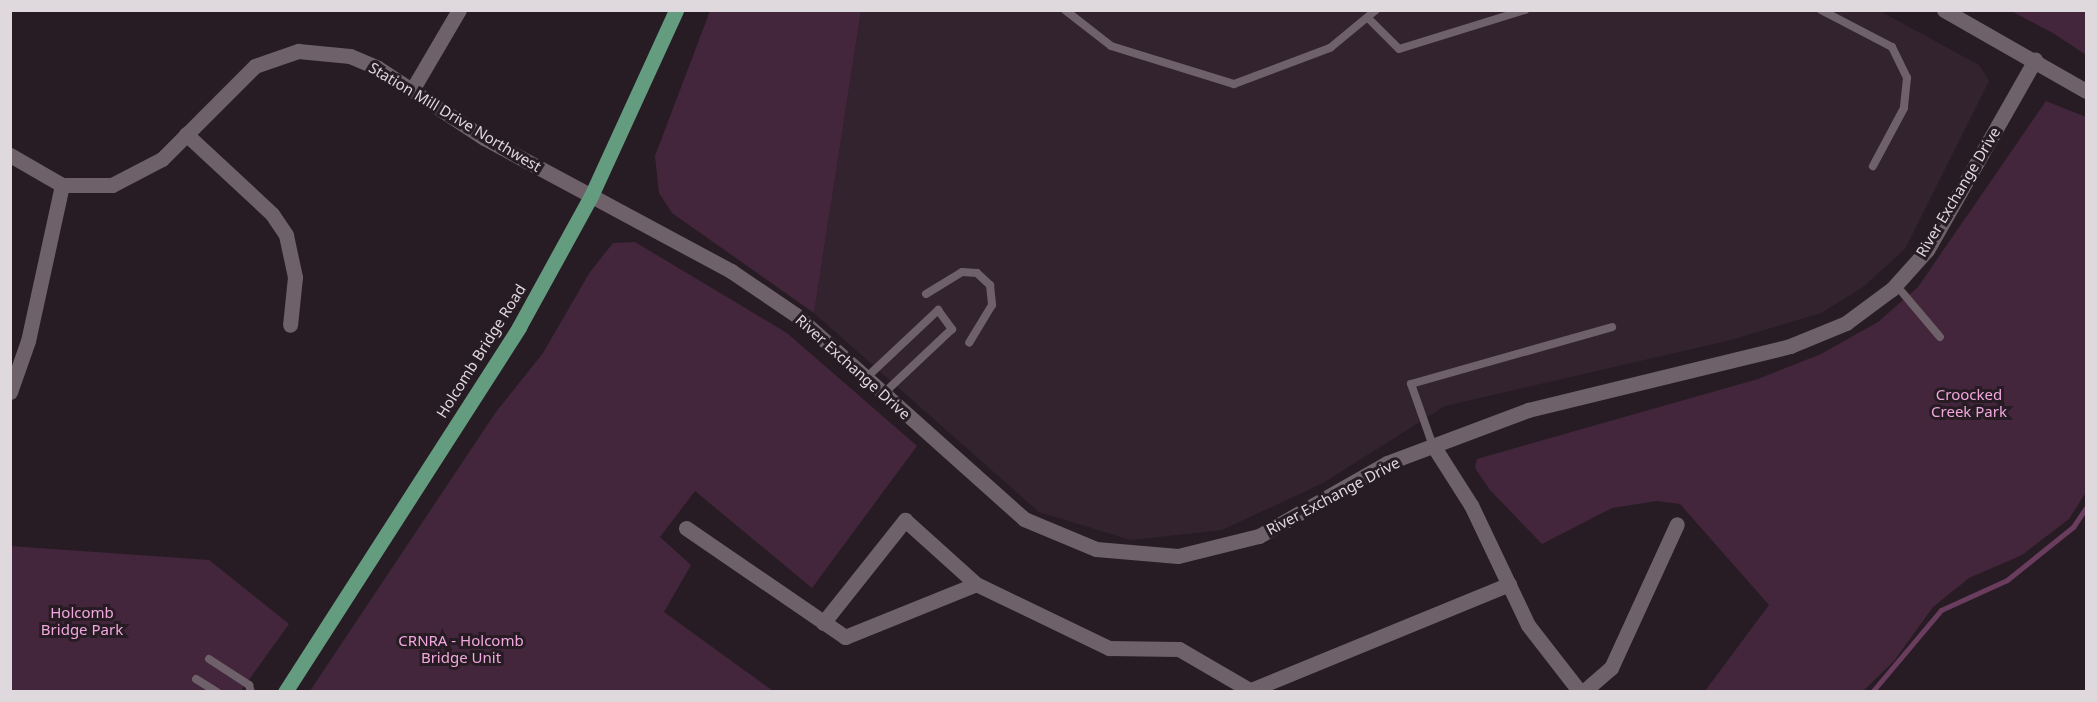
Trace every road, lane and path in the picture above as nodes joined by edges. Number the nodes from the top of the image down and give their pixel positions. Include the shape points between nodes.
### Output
1 (459, 10) edge
2 (676, 10) edge
3 (1065, 10) edge
4 (1376, 10) edge
5 (1525, 10) edge
6 (1821, 10) edge
7 (1944, 10) edge
8 (1369, 19) junction
9 (2035, 60) junction
10 (412, 90) junction
11 (2086, 91) edge
12 (186, 134) junction
13 (10, 155) edge
14 (1873, 166) dead end
15 (62, 185) junction
16 (591, 196) junction
17 (1896, 285) junction
18 (926, 294) dead end
19 (290, 325) dead end
20 (1612, 327) dead end
21 (1940, 337) dead end
22 (969, 343) dead end
23 (867, 377) junction
24 (10, 392) edge
25 (884, 393) junction
26 (1434, 447) junction
27 (1677, 524) dead end
28 (686, 528) dead end
29 (976, 584) junction
30 (1509, 584) junction
31 (823, 622) junction
32 (209, 659) dead end
33 (196, 679) dead end
34 (1252, 691) edge
35 (217, 692) edge
36 (251, 692) edge
37 (285, 692) edge
38 (1582, 692) edge

1 - 10 street
2 - 16 main road, Holcomb Bridge Road
3 - 8 lane via 1112,46 1234,84 1330,48
4 - 8 lane
5 - 8 lane via 1399,49
6 - 14 lane via 1892,48 1907,78 1904,108
7 - 9 street
9 - 11 street
9 - 17 street, River Exchange Drive via 1927,250
10 - 12 street, Station Mill Drive Northwest via 350,56 298,51 246,73
10 - 16 street, Station Mill Drive Northwest via 484,138
12 - 15 street, Station Mill Drive Northwest via 162,159 112,185
12 - 19 street via 272,214 286,235 295,277
13 - 15 street, Station Mill Drive Northwest
15 - 24 street via 28,341
16 - 23 street, River Exchange Drive via 731,271 796,315
16 - 37 main road, Holcomb Bridge Road via 519,327
17 - 21 lane
17 - 26 street, River Exchange Drive via 1872,306 1819,336 1528,410
18 - 22 lane via 962,272 977,273 990,285 992,305
20 - 26 lane via 1411,384
23 - 25 street, River Exchange Drive
23 - 25 lane via 938,310 952,329
25 - 26 street, River Exchange Drive via 1024,519 1068,540 1135,556 1178,556 1259,536 1387,463
26 - 30 street via 1471,505
27 - 38 street via 1611,668
28 - 31 street
29 - 31 street via 845,637
29 - 31 street via 905,520
29 - 34 street via 1109,648 1179,649
30 - 34 street
30 - 38 street via 1528,626
32 - 36 lane via 249,685
33 - 35 lane

